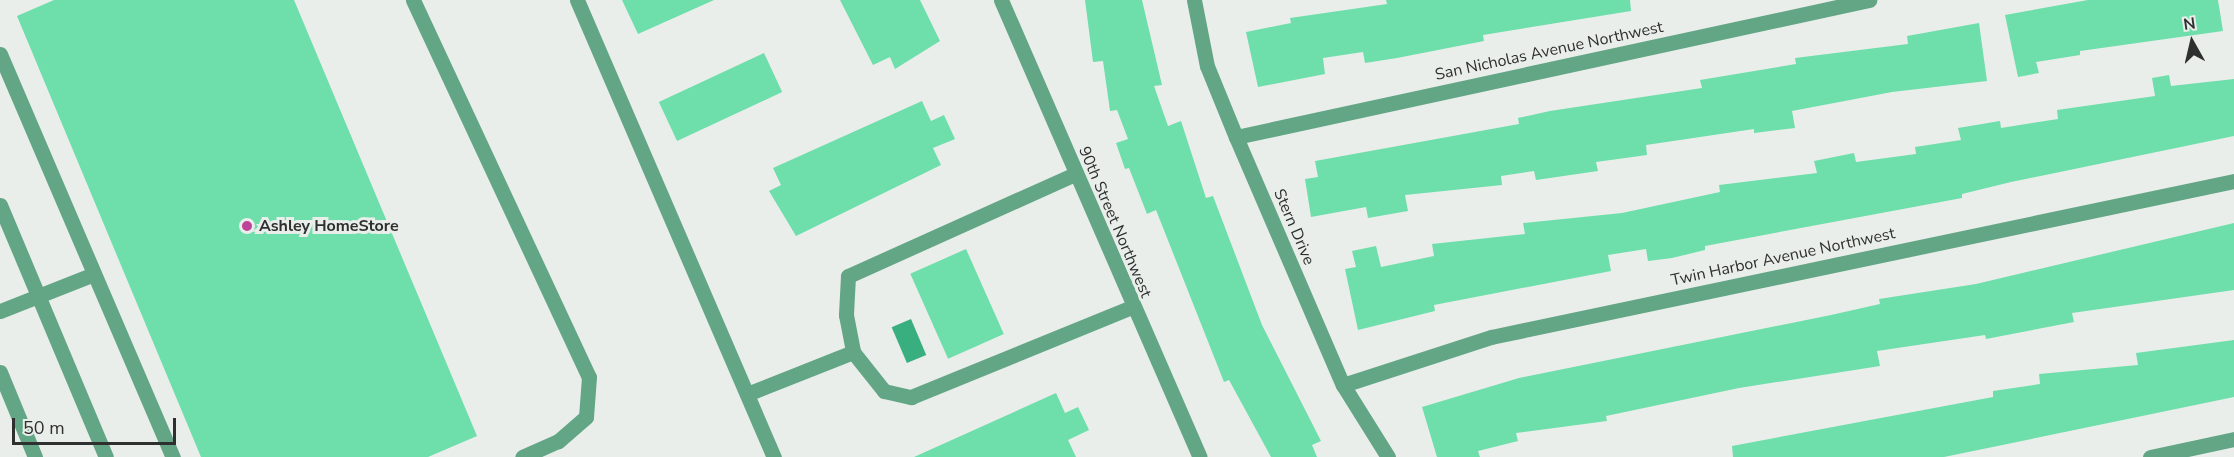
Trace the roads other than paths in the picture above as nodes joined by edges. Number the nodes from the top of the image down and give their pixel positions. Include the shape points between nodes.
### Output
1 (413, 0) edge
2 (577, 0) edge
3 (1001, 0) edge
4 (1194, 0) edge
5 (1869, 0) edge
6 (0, 54) edge
7 (4, 76) edge
8 (1236, 137) junction
9 (1075, 174) junction
10 (2234, 180) edge
11 (0, 205) edge
12 (94, 274) junction
13 (35, 297) junction
14 (1131, 307) junction
15 (0, 310) edge
16 (853, 352) junction
17 (0, 372) edge
18 (1344, 385) junction
19 (747, 394) junction
20 (2234, 439) edge
21 (35, 457) edge
22 (106, 457) edge
23 (173, 457) edge
24 (522, 457) edge
25 (774, 457) edge
26 (1200, 457) edge
27 (1388, 457) edge
28 (2150, 457) edge

1 - 24 street via 589,377 586,417 558,441
2 - 19 street
3 - 9 street, 90th Street Northwest
4 - 8 street, Stern Drive via 1207,66
5 - 8 street, San Nicholas Avenue Northwest
6 - 7 street
7 - 12 street
8 - 18 street, Stern Drive
9 - 14 street, 90th Street Northwest
9 - 16 street via 848,276 846,315
10 - 18 street, Twin Harbor Avenue Northwest via 1491,337
11 - 13 street
12 - 13 street
12 - 23 street
13 - 15 street
13 - 22 street
14 - 16 street via 911,397 884,391
14 - 26 street, 90th Street Northwest
16 - 19 street
17 - 21 street
18 - 27 street, Stern Drive
19 - 25 street
20 - 28 street

